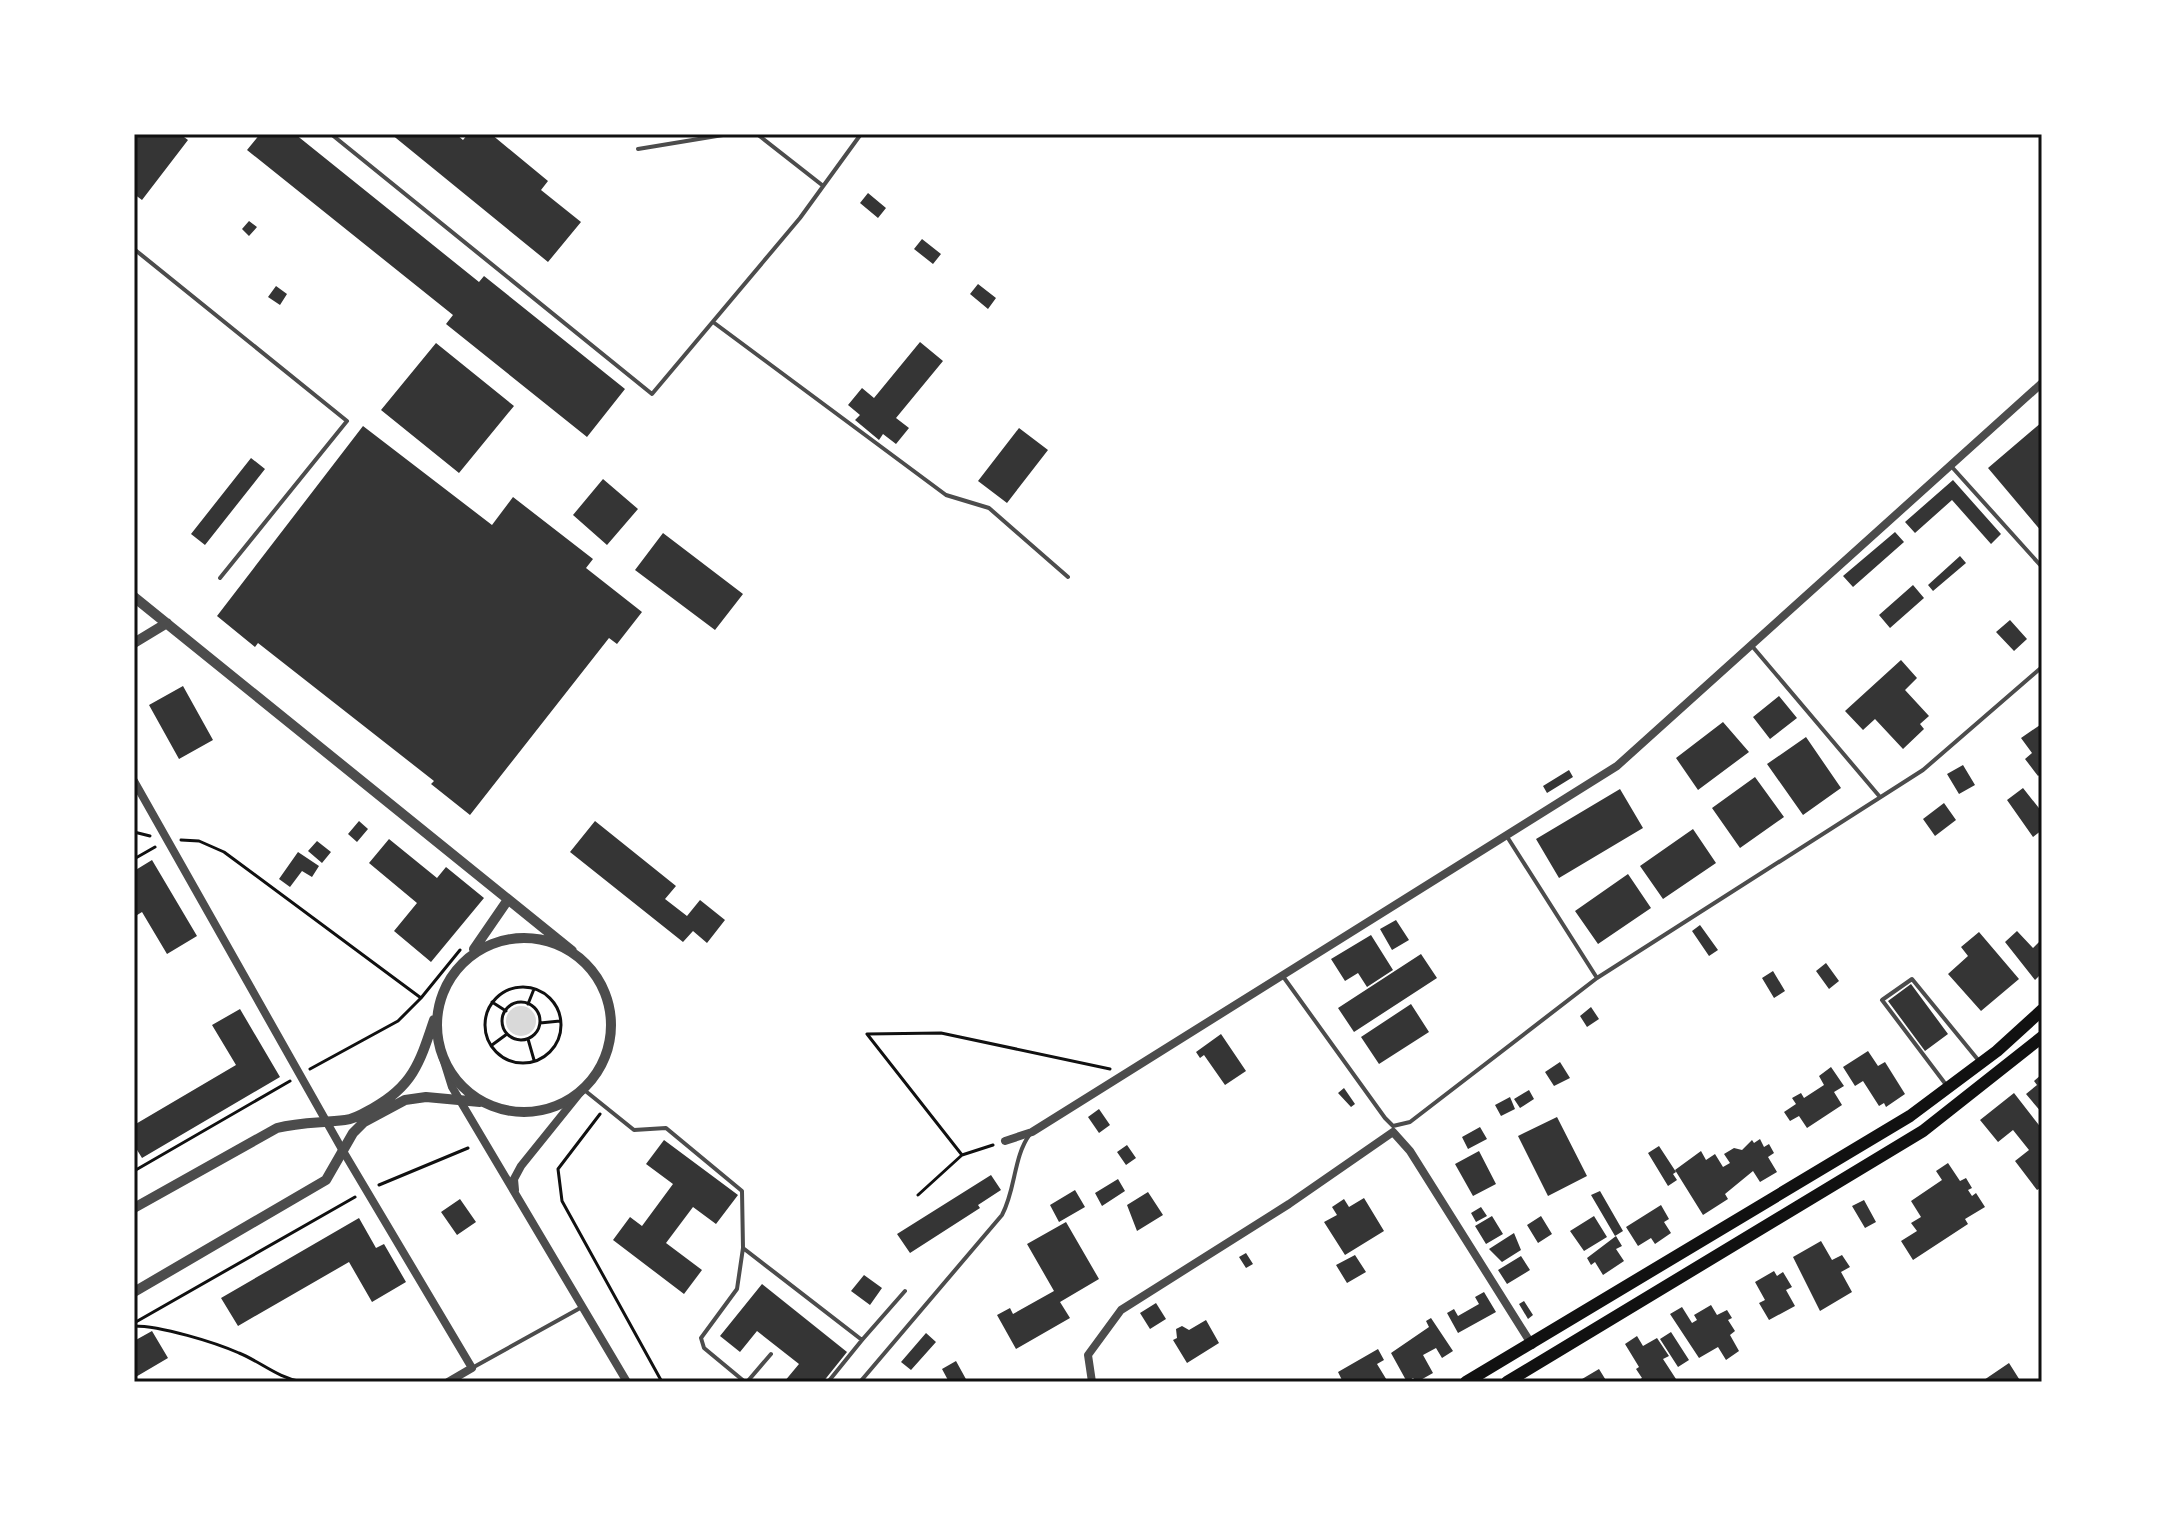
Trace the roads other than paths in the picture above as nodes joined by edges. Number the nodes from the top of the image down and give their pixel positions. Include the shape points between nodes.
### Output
1 (331, 134) edge
2 (729, 134) edge
3 (757, 134) edge
4 (861, 134) edge
5 (638, 149) dead end
6 (822, 185) junction
7 (134, 249) edge
8 (713, 322) junction
9 (2042, 383) edge
10 (1951, 466) junction
11 (2042, 567) edge
12 (1068, 577) dead end
13 (220, 578) dead end
14 (134, 597) edge
15 (167, 623) junction
16 (134, 643) edge
17 (1752, 646) junction
18 (2042, 667) edge
19 (134, 781) edge
20 (1880, 797) junction
21 (1506, 835) junction
22 (507, 901) junction
23 (572, 951) junction
24 (467, 958) junction
25 (1282, 975) junction
26 (1597, 978) junction
27 (438, 1007) junction
28 (2042, 1010) edge
29 (2042, 1037) edge
30 (442, 1055) junction
31 (1980, 1063) junction
32 (1948, 1087) junction
33 (583, 1089) junction
34 (460, 1101) junction
35 (485, 1103) junction
36 (328, 1121) junction
37 (1032, 1132) junction
38 (1005, 1141) road end
39 (343, 1151) junction
40 (515, 1191) junction
41 (134, 1208) edge
42 (743, 1248) junction
43 (905, 1291) dead end
44 (134, 1292) edge
45 (582, 1307) junction
46 (862, 1340) junction
47 (1532, 1345) junction
48 (771, 1354) dead end
49 (472, 1368) junction
50 (448, 1382) edge
51 (627, 1382) edge
52 (746, 1382) edge
53 (828, 1382) edge
54 (860, 1382) edge
55 (1092, 1382) edge
56 (1466, 1382) edge
57 (1507, 1382) edge

1 - 8 lane via 652,394
2 - 5 lane
3 - 6 lane
4 - 6 lane
6 - 8 lane
7 - 13 lane via 347,421
8 - 12 lane via 946,495 989,508
9 - 10 street
10 - 11 lane
10 - 17 street
14 - 15 street
15 - 16 street
15 - 22 street
17 - 20 lane
17 - 21 street via 1617,766
18 - 20 lane via 1923,770
19 - 36 street
20 - 26 lane
21 - 25 street
21 - 26 lane
22 - 23 street
22 - 24 street
23 - 24 street via 536,938 511,938
23 - 33 street via 598,978 611,1014 607,1051
24 - 27 street via 446,984
25 - 26 lane via 1393,1126 1410,1122
25 - 37 street
27 - 30 street
27 - 36 street via 418,1064 400,1092 358,1116
28 - 31 main road
29 - 57 main road via 1923,1131
30 - 34 street
30 - 35 street via 459,1083
31 - 32 main road
31 - 32 lane via 1912,979 1882,1000
32 - 47 main road via 1808,1179
33 - 35 street via 558,1105 533,1111
33 - 40 street via 521,1166
33 - 42 lane via 634,1130 666,1128 742,1191
34 - 35 street
34 - 39 street via 405,1100 364,1122
34 - 40 street
36 - 39 street
36 - 41 street via 277,1128
37 - 38 street
37 - 54 lane via 1018,1156 1015,1184 1002,1215
39 - 44 street via 326,1180
39 - 49 street
40 - 45 street
42 - 46 lane
42 - 52 lane via 737,1289 701,1338 704,1348
43 - 46 lane
45 - 49 lane
45 - 51 street
46 - 53 lane
47 - 55 street via 1393,1132 1121,1310 1088,1355
47 - 56 main road
48 - 52 lane
49 - 50 street

